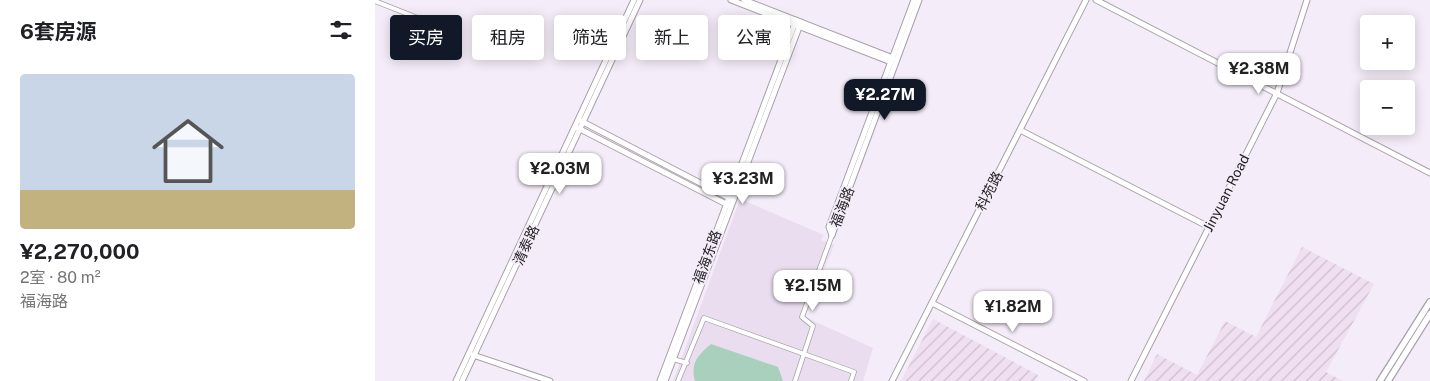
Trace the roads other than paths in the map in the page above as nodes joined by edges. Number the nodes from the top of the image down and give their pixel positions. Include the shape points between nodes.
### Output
1 (634, 0) edge
2 (640, 0) edge
3 (731, 0) edge
4 (744, 0) edge
5 (914, 0) edge
6 (919, 0) edge
7 (1086, 0) edge
8 (1096, 0) edge
9 (1307, 0) edge
10 (375, 1) edge
11 (410, 15) edge
12 (797, 24) junction
13 (890, 60) junction
14 (897, 62) junction
15 (1277, 93) junction
16 (581, 121) junction
17 (578, 128) junction
18 (1020, 130) junction
19 (1430, 173) edge
20 (730, 202) junction
21 (1209, 227) junction
22 (832, 235) junction
23 (1430, 302) edge
24 (932, 303) junction
25 (1430, 314) edge
26 (804, 353) junction
27 (473, 355) junction
28 (673, 358) junction
29 (687, 363) junction
30 (456, 381) edge
31 (462, 381) edge
32 (551, 381) edge
33 (660, 381) edge
34 (665, 381) edge
35 (679, 381) edge
36 (795, 381) edge
37 (851, 381) edge
38 (892, 381) edge
39 (1084, 381) edge
40 (1131, 381) edge
41 (1380, 381) edge
42 (1388, 381) edge

1 - 16 street, 清泰路
2 - 16 street, 清泰路
3 - 12 street
4 - 12 street
5 - 13 street, 福海路
6 - 14 street, 福海路
7 - 18 street, 科苑路
8 - 15 street
9 - 15 street, Jinyuan Road
10 - 11 street
12 - 13 street
12 - 20 street, 福海东路
13 - 14 street
13 - 22 street, 福海路 via 829,227
14 - 22 street, 福海路
15 - 19 street
15 - 21 street, Jinyuan Road
16 - 17 street, 清泰路
16 - 20 street
17 - 20 street
17 - 27 street, 清泰路
17 - 30 street, 清泰路
18 - 21 street
18 - 24 street, 科苑路
20 - 28 street, 福海东路
20 - 33 street, 福海东路
21 - 40 street, Jinyuan Road
22 - 26 street via 802,317 813,326
23 - 41 main road
24 - 38 street, 科苑路
24 - 39 street
25 - 42 main road
26 - 29 street via 704,318
26 - 36 street
26 - 37 street via 854,372
27 - 31 street, 清泰路
27 - 32 street
28 - 29 street
28 - 34 street, 福海东路
29 - 35 street

